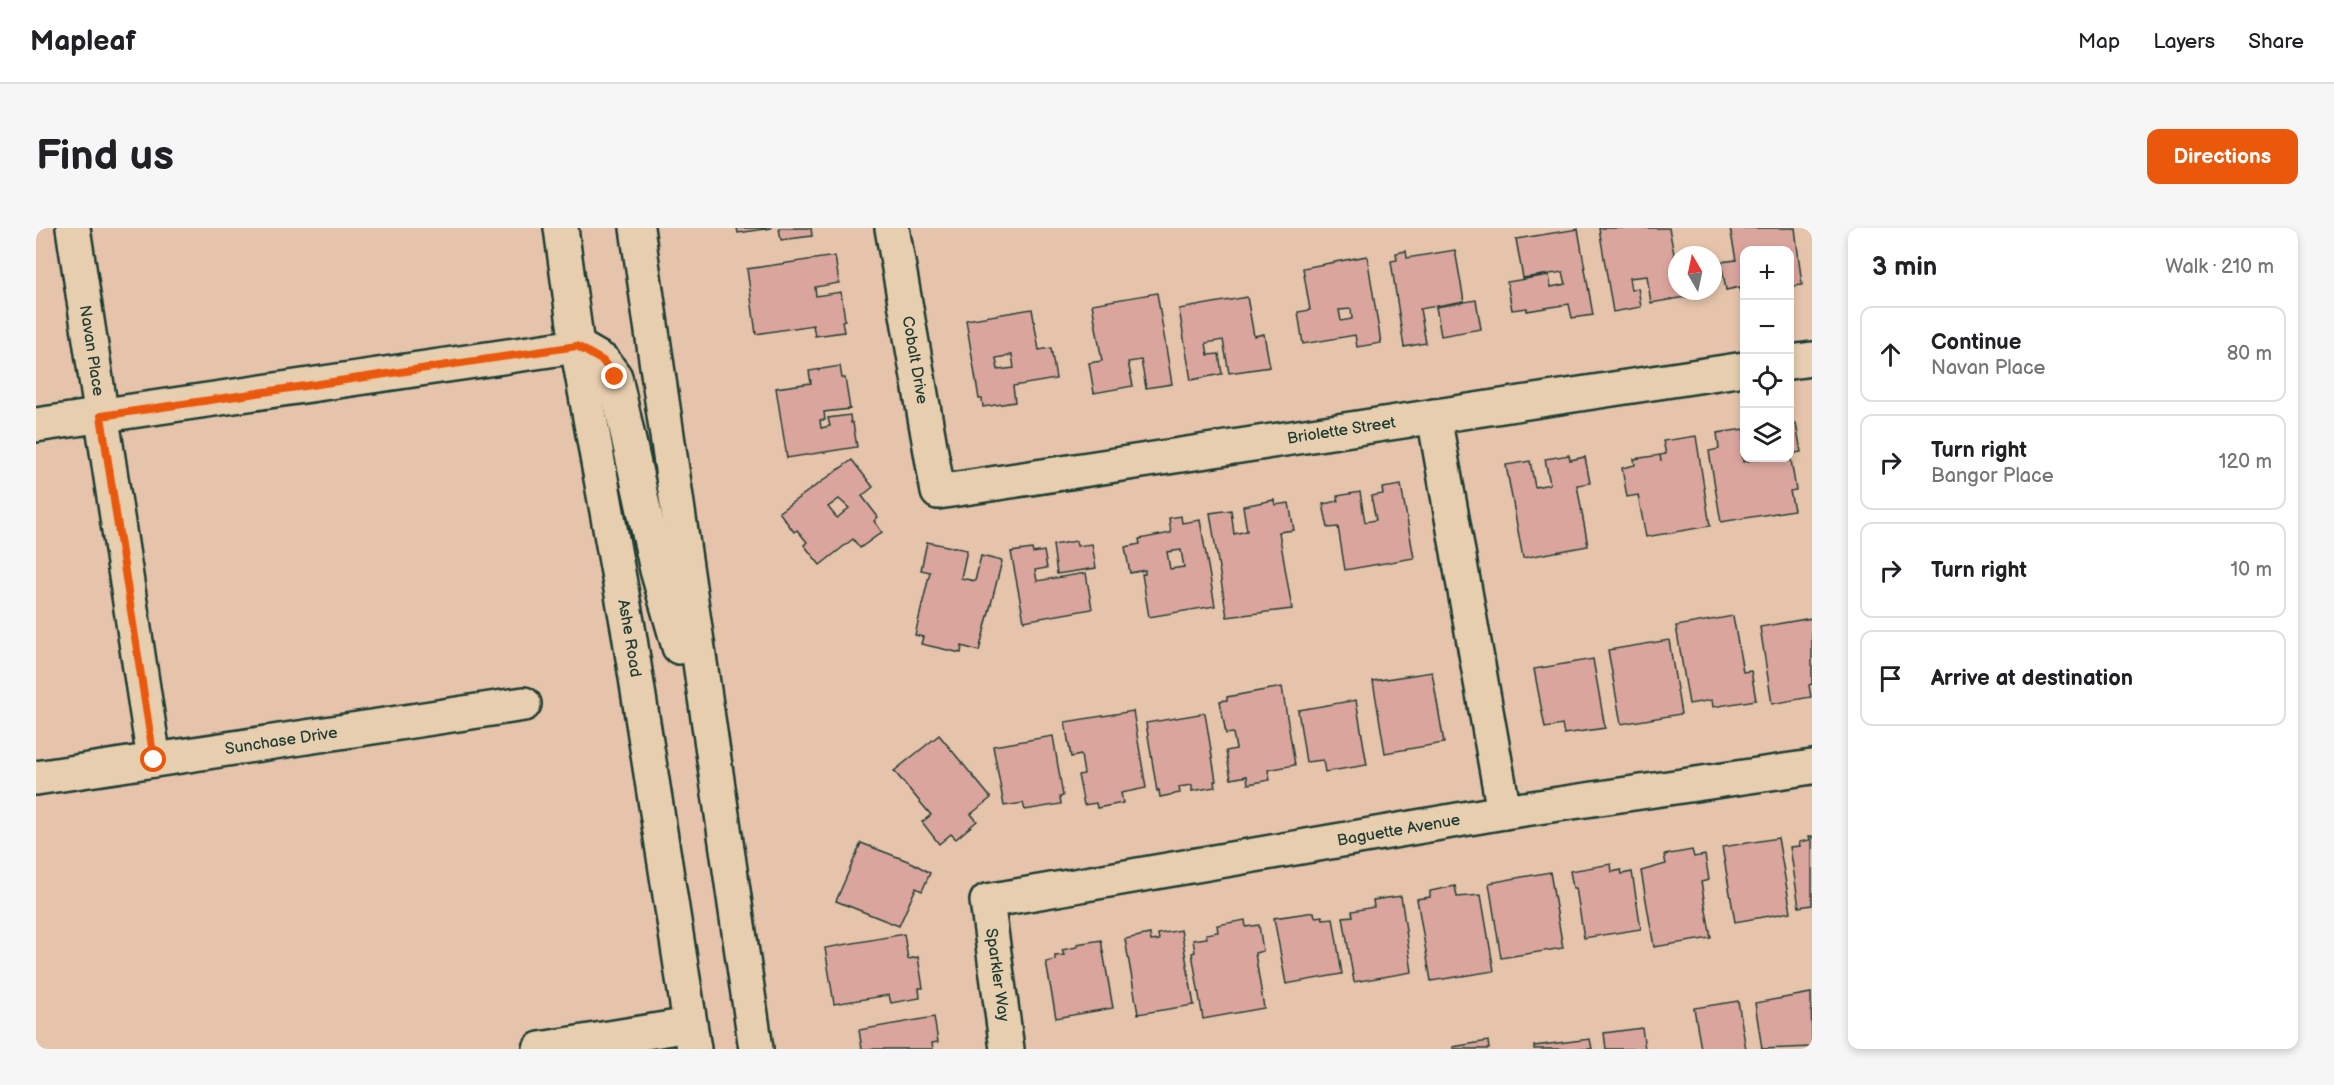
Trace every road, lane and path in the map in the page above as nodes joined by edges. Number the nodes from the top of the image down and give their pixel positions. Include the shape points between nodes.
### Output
1 (73, 228) edge
2 (561, 228) edge
3 (637, 228) edge
4 (892, 228) edge
5 (577, 346) junction
6 (1812, 359) edge
7 (1794, 361) edge
8 (1740, 370) edge
9 (101, 416) junction
10 (1434, 416) junction
11 (36, 425) edge
12 (938, 492) joint
13 (700, 674) junction
14 (524, 704) dead end
15 (154, 760) junction
16 (1812, 767) edge
17 (36, 778) edge
18 (1504, 812) junction
19 (987, 901) joint
20 (692, 1037) edge
21 (540, 1049) edge
22 (756, 1049) edge
23 (1007, 1049) edge

1 - 9 street, Navan Place
2 - 5 street, Ashe Road
3 - 13 street
4 - 12 street, Cobalt Drive
5 - 9 street
5 - 13 street via 603,361 615,377 657,570 681,652
5 - 20 street, Ashe Road via 628,633
6 - 7 street
8 - 10 street, Briolette Street
9 - 11 street
9 - 15 street, Navan Place
10 - 12 street, Briolette Street
10 - 18 street
13 - 22 street
14 - 15 street, Sunchase Drive
15 - 17 street, Sunchase Drive
16 - 18 street, Baguette Avenue
18 - 19 street, Baguette Avenue
19 - 23 street, Sparkler Way
20 - 21 street

